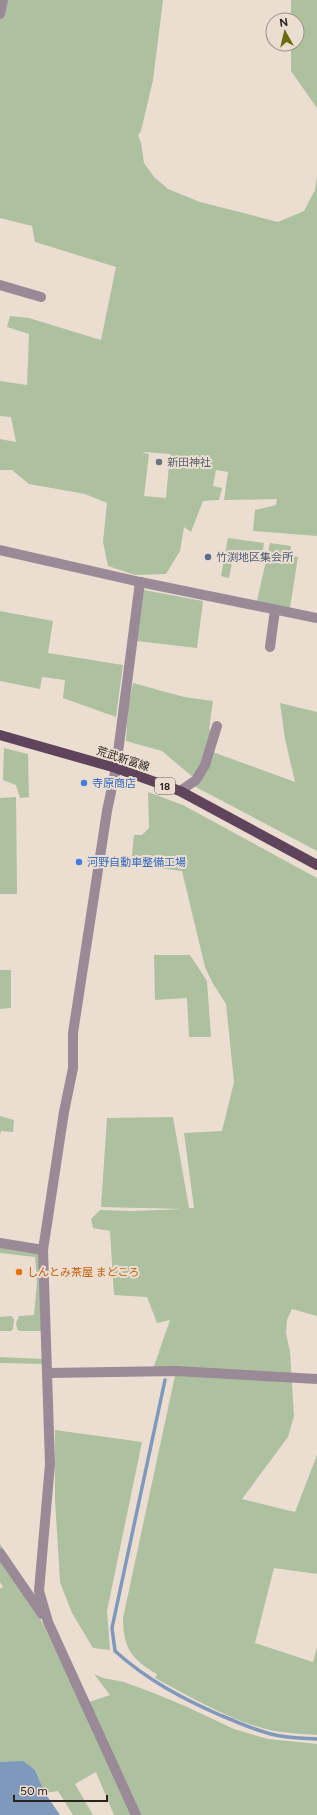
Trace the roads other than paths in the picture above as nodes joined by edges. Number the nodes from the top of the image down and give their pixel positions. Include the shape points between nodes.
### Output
1 (3, 0) edge
2 (0, 14) edge
3 (0, 285) edge
4 (41, 297) dead end
5 (0, 550) edge
6 (140, 582) junction
7 (275, 610) junction
8 (317, 618) edge
9 (270, 647) dead end
10 (217, 726) dead end
11 (0, 735) edge
12 (116, 768) junction
13 (180, 791) junction
14 (317, 865) edge
15 (0, 1243) edge
16 (43, 1250) junction
17 (48, 1373) junction
18 (317, 1379) edge
19 (0, 1553) edge
20 (48, 1622) junction
21 (136, 1815) edge

1 - 2 street
3 - 4 street
5 - 6 street
6 - 7 street
6 - 12 street
7 - 8 street
7 - 9 street
10 - 13 street via 205,765 196,780
11 - 12 main road, 荒武新富線 / 18
12 - 13 main road, 荒武新富線 / 18
12 - 16 street via 73,1033 73,1068
13 - 14 main road, 荒武新富線 / 18
15 - 16 street
16 - 17 street
17 - 18 street via 176,1371
17 - 20 street via 50,1464 39,1591
19 - 20 street
20 - 21 street

